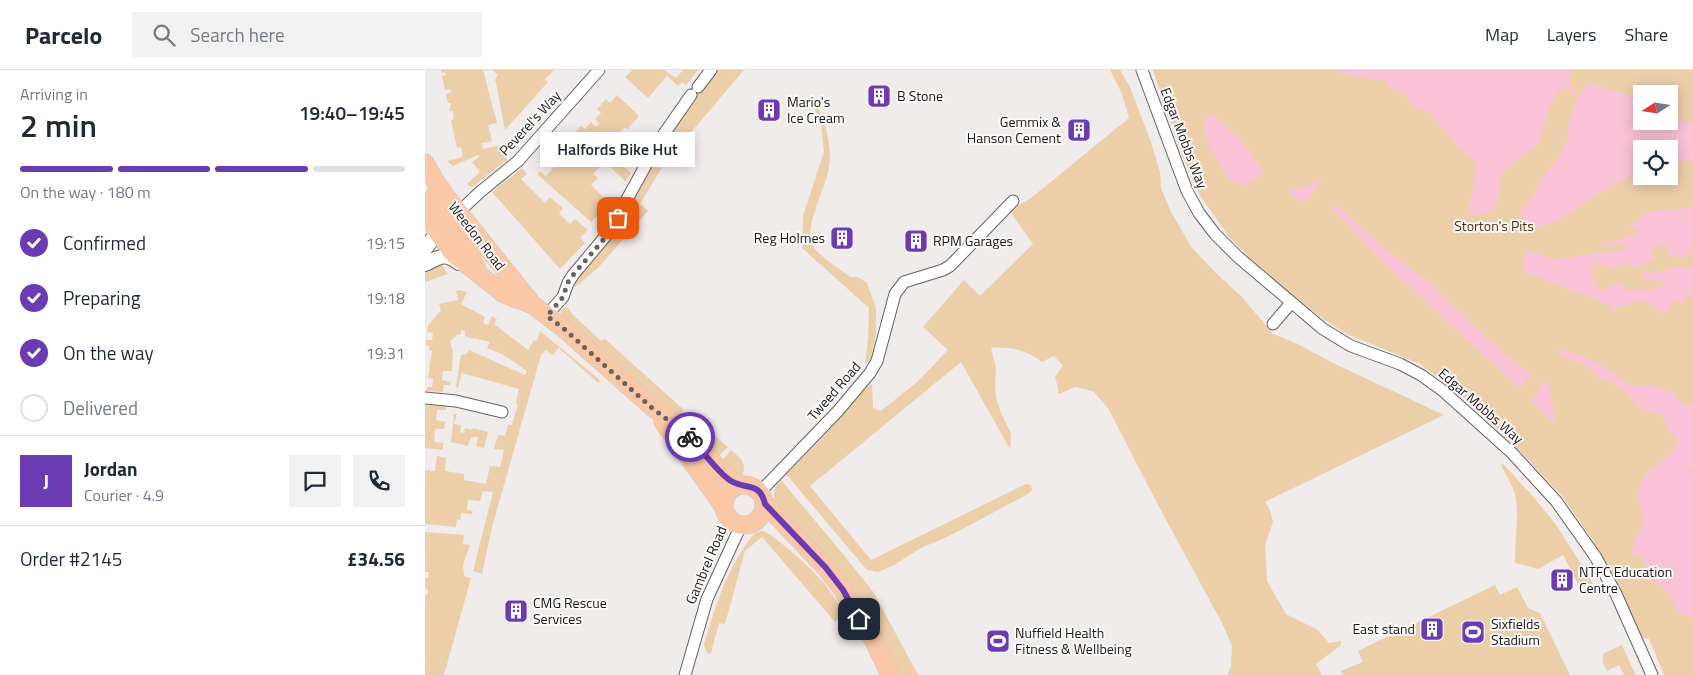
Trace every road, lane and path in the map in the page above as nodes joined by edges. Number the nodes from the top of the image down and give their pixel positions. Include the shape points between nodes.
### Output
1 (599, 70) edge
2 (711, 70) edge
3 (1142, 70) edge
4 (425, 163) edge
5 (425, 172) edge
6 (1013, 200) dead end
7 (425, 202) edge
8 (451, 238) junction
9 (425, 249) edge
10 (425, 257) edge
11 (425, 264) edge
12 (499, 264) junction
13 (482, 277) junction
14 (1291, 303) junction
15 (540, 311) junction
16 (1273, 324) dead end
17 (425, 398) edge
18 (652, 408) junction
19 (502, 412) dead end
20 (741, 485) junction
21 (762, 498) junction
22 (724, 507) junction
23 (757, 522) junction
24 (740, 526) junction
25 (798, 538) junction
26 (859, 619) junction
27 (685, 675) edge
28 (881, 675) edge
29 (891, 675) edge
30 (1652, 675) edge

1 - 8 street, Peverel's Way via 518,160 465,207
2 - 15 street via 659,140 609,232 568,282 563,297
3 - 14 street, Edgar Mobbs Way via 1182,178 1199,213 1224,244
4 - 8 main road, Weedon Road via 435,182
5 - 8 main road via 452,229
6 - 21 street, Tweed Road via 950,266 904,282 895,294 877,361 870,373
7 - 8 main road, Weedon Road
8 - 9 street via 434,237
8 - 10 street
8 - 11 street
8 - 12 main road, Weedon Road via 482,242
8 - 13 main road, Weedon Road
12 - 13 main road
12 - 15 main road, Weedon Road
13 - 15 main road, Weedon Road via 504,294
14 - 16 street
14 - 30 street, Edgar Mobbs Way via 1334,336 1400,364 1430,381 1525,466 1568,516 1595,556 1616,594
15 - 18 main road, Weedon Road
17 - 19 street via 456,401
18 - 20 main road, Weedon Road via 688,434 728,479
18 - 22 main road, Weedon Road
20 - 21 main road via 753,487
20 - 22 main road via 726,495
21 - 23 main road via 764,510
21 - 25 main road
22 - 24 main road via 729,519
23 - 24 main road
23 - 25 main road via 767,522
24 - 27 street, Gambrel Road via 707,599
25 - 26 main road via 843,590
26 - 28 main road via 861,631
26 - 29 main road via 870,633

